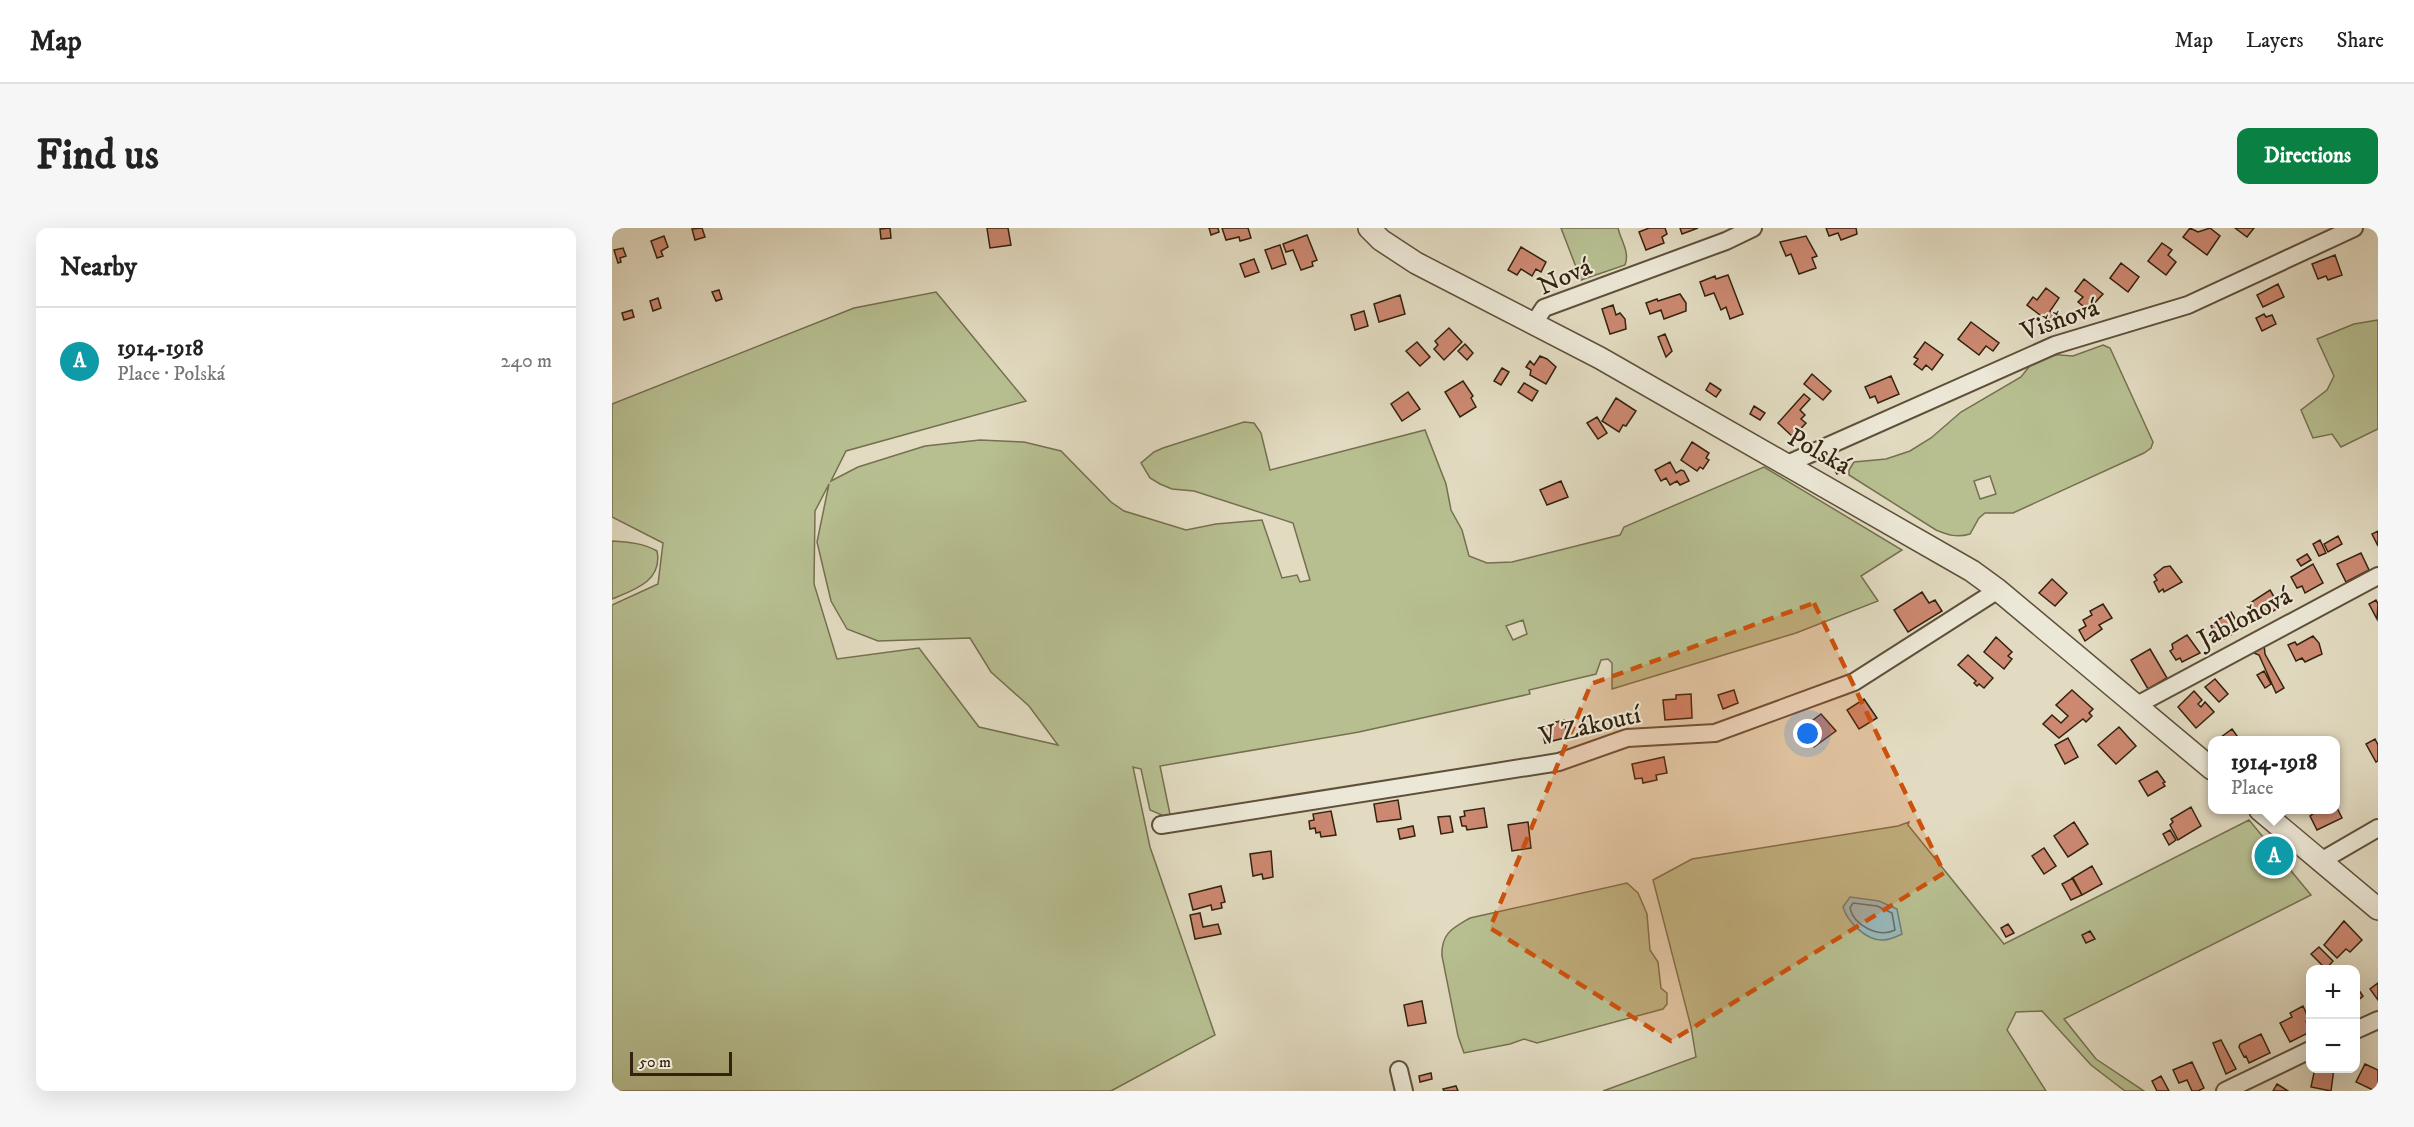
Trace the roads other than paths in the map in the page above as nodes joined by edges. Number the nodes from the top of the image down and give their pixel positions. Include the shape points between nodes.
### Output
1 (1369, 228) edge
2 (1753, 228) edge
3 (2354, 228) edge
4 (1534, 322) junction
5 (1785, 465) junction
6 (2378, 576) edge
7 (1998, 590) junction
8 (2137, 705) junction
9 (2208, 767) edge
10 (2265, 814) edge
11 (1161, 825) dead end
12 (2378, 828) edge
13 (2321, 861) junction
14 (2378, 909) edge
15 (2378, 1020) edge
16 (2360, 1028) edge
17 (2306, 1052) edge
18 (1399, 1070) dead end
19 (1404, 1091) edge
20 (2225, 1091) edge

1 - 4 street, Polská via 1416,263
2 - 4 street, Nová via 1544,308
3 - 5 street, Višňová via 2188,305 2055,345
4 - 5 street, Polská
5 - 7 street, Polská via 1972,571
6 - 8 street, Jabloňová
7 - 8 street, Polská
7 - 11 street, V Zákoutí via 1854,682 1715,733 1628,738 1559,762
8 - 9 street, Polská
10 - 13 street
12 - 13 street
13 - 14 street
15 - 16 street
17 - 20 street
18 - 19 street

